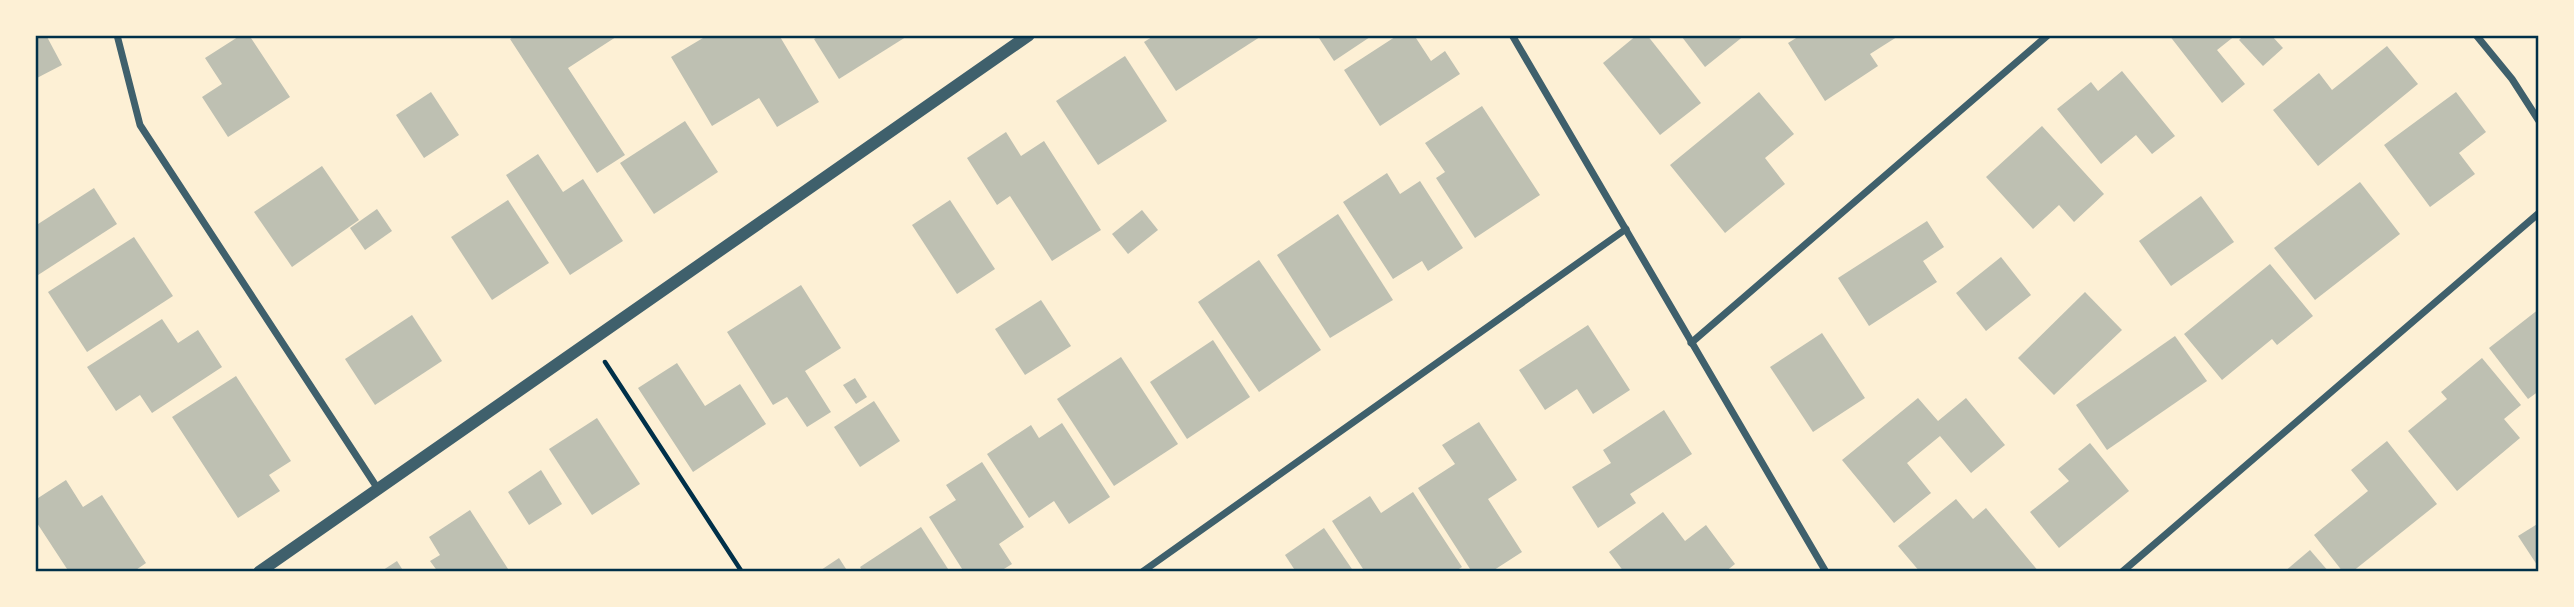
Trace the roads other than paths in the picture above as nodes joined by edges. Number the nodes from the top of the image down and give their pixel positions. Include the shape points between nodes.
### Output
1 (117, 35) edge
2 (1028, 35) edge
3 (1512, 35) edge
4 (2048, 35) edge
5 (2476, 35) edge
6 (2539, 121) edge
7 (2539, 213) edge
8 (1626, 229) junction
9 (1691, 343) junction
10 (378, 489) junction
11 (259, 572) edge
12 (1142, 572) edge
13 (1826, 572) edge
14 (2122, 572) edge

1 - 10 street via 140,125
2 - 10 street
3 - 8 street
4 - 9 street
5 - 6 street
7 - 14 street
8 - 9 street
8 - 12 street
9 - 13 street
10 - 11 street

